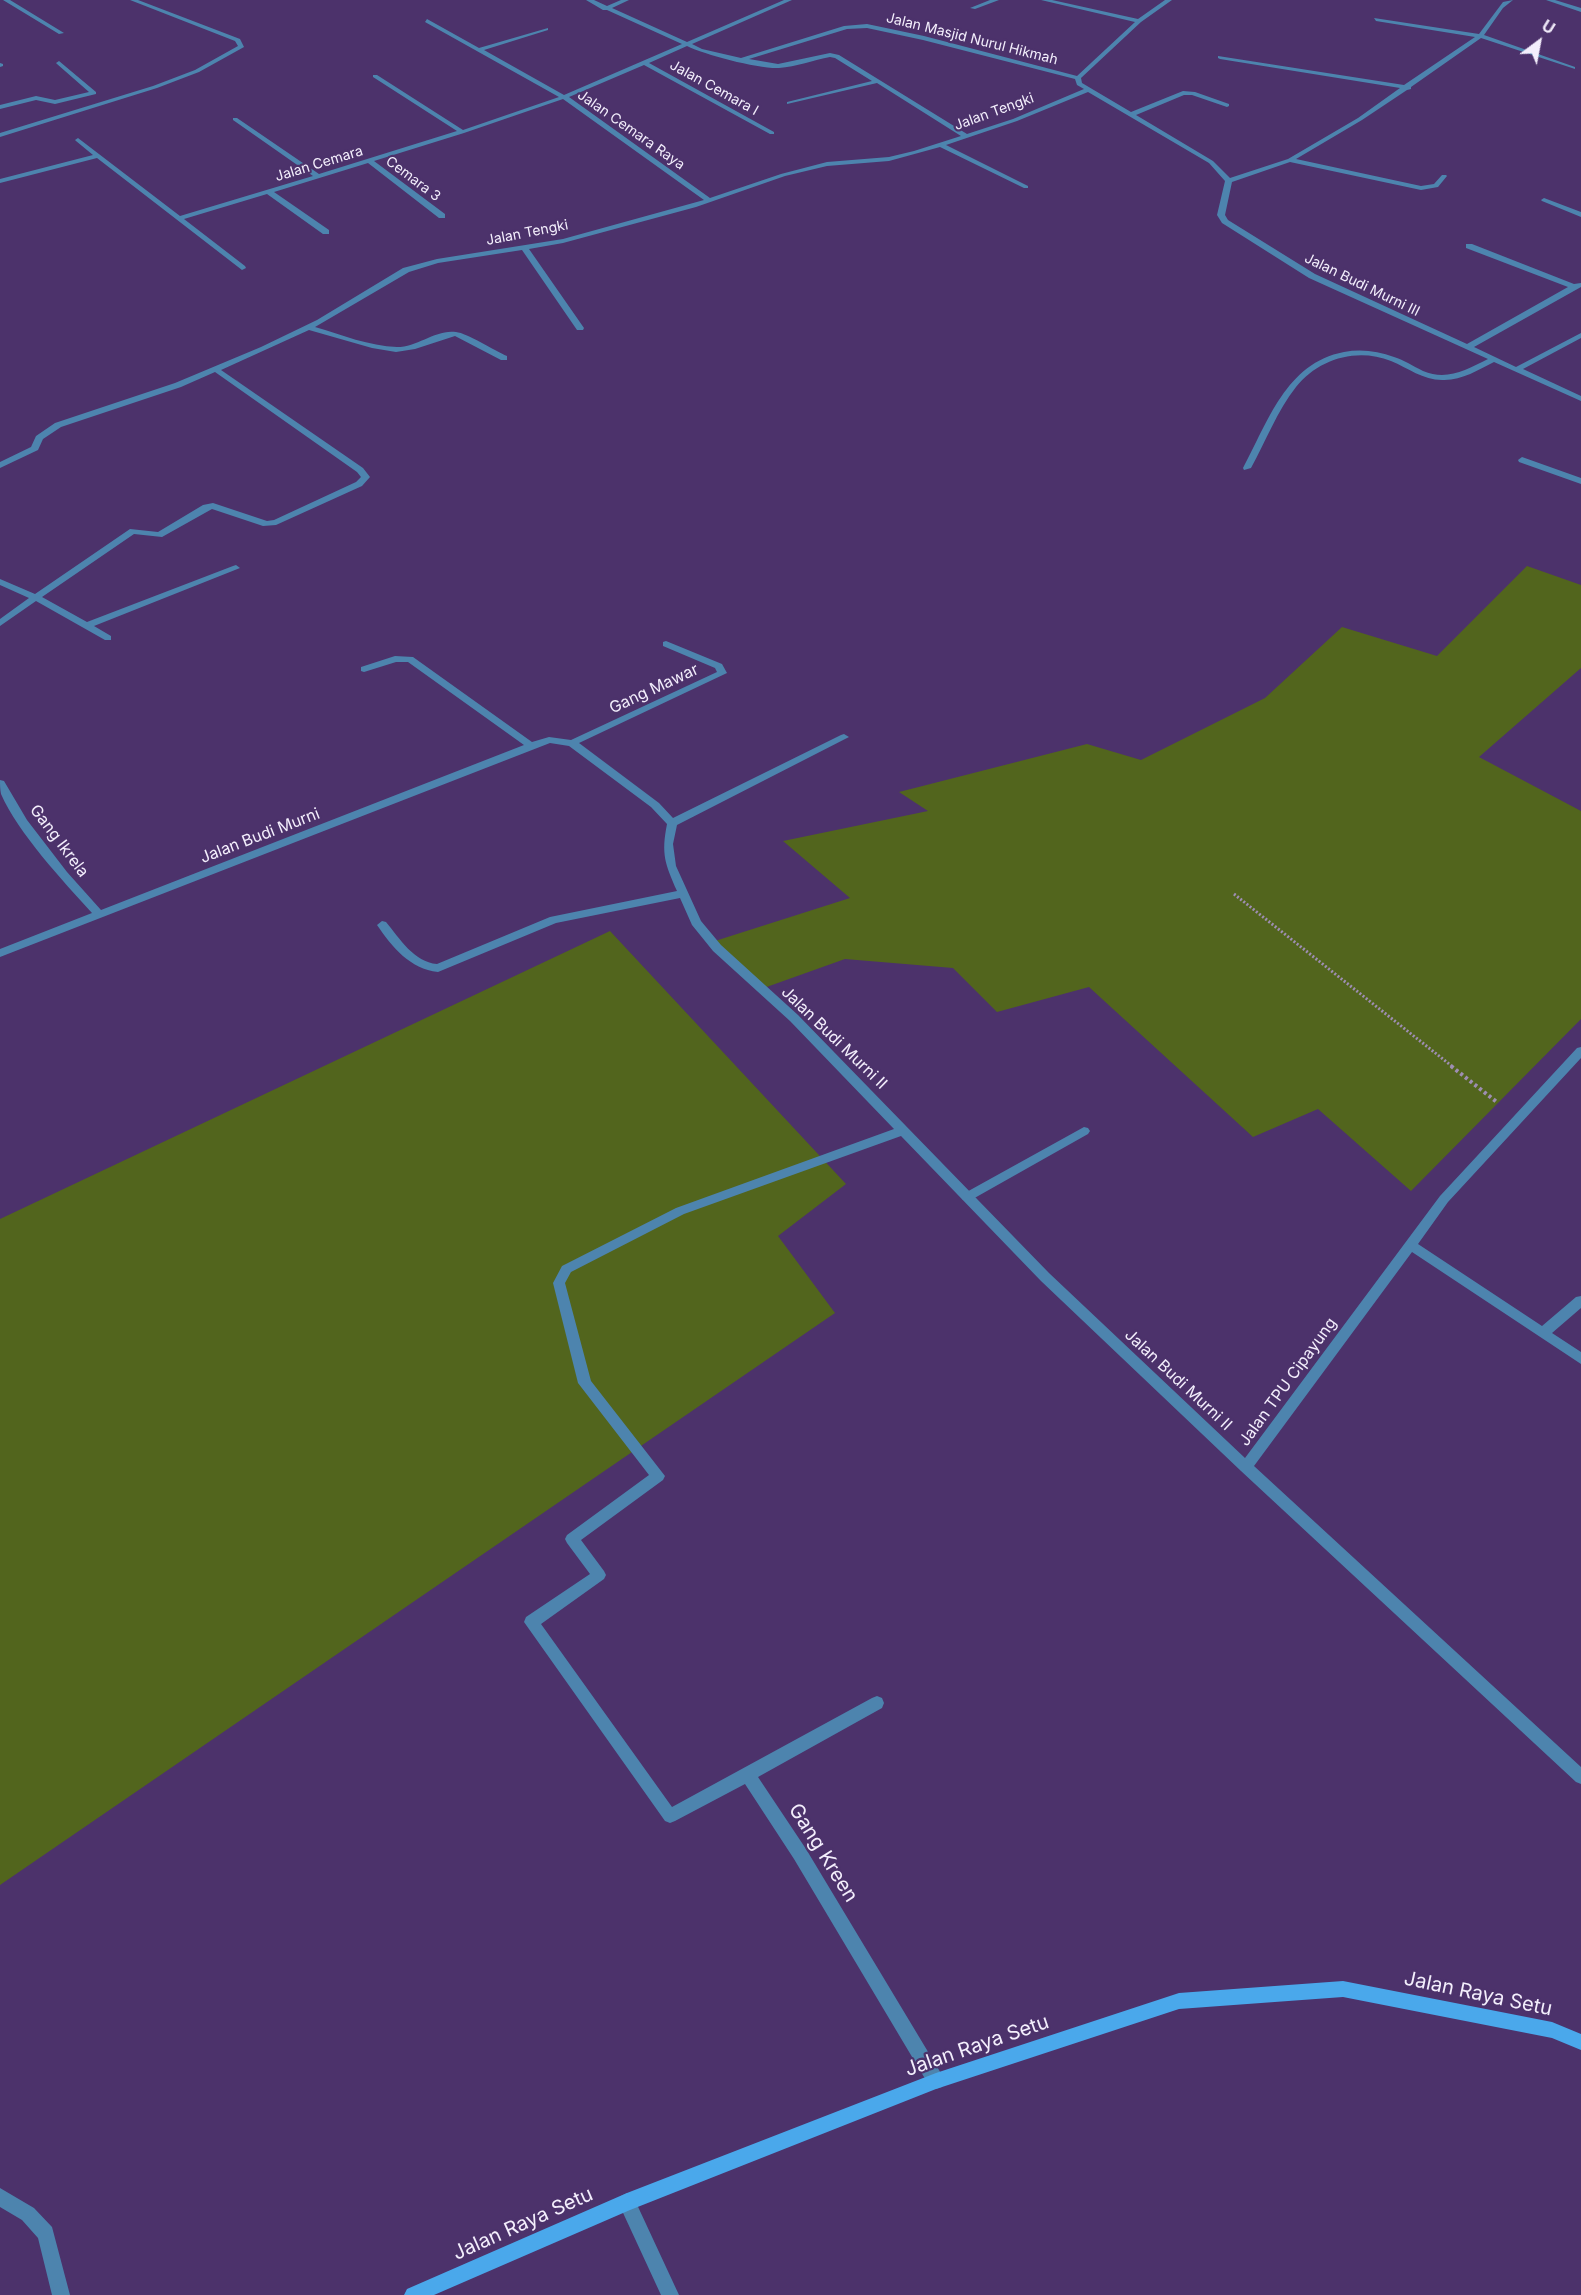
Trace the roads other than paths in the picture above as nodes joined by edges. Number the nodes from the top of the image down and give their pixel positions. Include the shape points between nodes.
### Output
1 (6, 0) edge
2 (133, 0) edge
3 (589, 0) edge
4 (626, 0) edge
5 (789, 0) edge
6 (996, 0) edge
7 (1044, 0) edge
8 (1169, 0) edge
9 (1549, 0) edge
10 (1507, 1) edge
11 (973, 8) dead end
12 (605, 9) junction
13 (1581, 10) edge
14 (1376, 19) dead end
15 (427, 21) dead end
16 (1139, 21) junction
17 (546, 29) dead end
18 (61, 33) dead end
19 (1480, 36) junction
20 (690, 44) junction
21 (478, 50) junction
22 (1220, 57) dead end
23 (741, 60) junction
24 (59, 63) dead end
25 (645, 63) junction
26 (1573, 68) dead end
27 (375, 76) dead end
28 (1078, 78) junction
29 (878, 81) junction
30 (1409, 88) junction
31 (1088, 90) junction
32 (564, 97) junction
33 (789, 103) dead end
34 (1227, 105) dead end
35 (0, 107) edge
36 (1130, 115) junction
37 (234, 119) dead end
38 (462, 132) junction
39 (772, 134) dead end
40 (0, 135) edge
41 (968, 137) junction
42 (78, 140) dead end
43 (941, 145) junction
44 (97, 156) junction
45 (1290, 160) junction
46 (369, 161) junction
47 (318, 176) junction
48 (1443, 176) dead end
49 (0, 181) edge
50 (1229, 181) junction
51 (1026, 187) dead end
52 (268, 192) junction
53 (708, 200) junction
54 (1544, 200) dead end
55 (1581, 215) edge
56 (442, 216) dead end
57 (178, 219) junction
58 (326, 232) dead end
59 (1469, 246) dead end
60 (525, 248) junction
61 (242, 268) dead end
62 (1577, 285) edge
63 (309, 328) junction
64 (580, 328) dead end
65 (1581, 334) edge
66 (1466, 348) junction
67 (504, 358) dead end
68 (1492, 360) junction
69 (215, 369) junction
70 (1516, 370) junction
71 (1581, 399) edge
72 (1522, 460) dead end
73 (0, 465) edge
74 (1247, 468) dead end
75 (1581, 481) edge
76 (236, 568) dead end
77 (0, 582) edge
78 (38, 598) junction
79 (0, 623) edge
80 (88, 626) junction
81 (108, 638) dead end
82 (666, 644) dead end
83 (364, 669) dead end
84 (844, 737) dead end
85 (572, 742) junction
86 (531, 746) junction
87 (0, 783) edge
88 (672, 823) junction
89 (682, 894) junction
90 (100, 915) junction
91 (382, 925) dead end
92 (0, 953) edge
93 (1581, 1051) edge
94 (902, 1131) junction
95 (1084, 1131) dead end
96 (967, 1197) junction
97 (1410, 1245) junction
98 (1581, 1301) edge
99 (1543, 1333) junction
100 (1581, 1359) edge
101 (1246, 1467) junction
102 (877, 1704) dead end
103 (748, 1775) junction
104 (1581, 1777) edge
105 (1581, 2042) edge
106 (936, 2081) junction
107 (0, 2197) edge
108 (627, 2202) junction
109 (61, 2295) edge
110 (413, 2295) edge
111 (670, 2295) edge

1 - 18 street
2 - 40 street via 238,40 241,47 197,71 154,87
3 - 12 street
4 - 12 street
5 - 20 street, Jalan Cemara Raya
6 - 11 street
7 - 16 street
8 - 16 street
9 - 13 street
10 - 19 street
12 - 20 street
14 - 19 street
15 - 21 street
16 - 28 street
17 - 21 street
19 - 26 street
19 - 30 street
20 - 23 street
20 - 25 street, Jalan Cemara Raya
21 - 32 street
22 - 30 street
23 - 28 street, Jalan Masjid Nurul Hikmah via 846,27 867,26
23 - 29 street via 778,66 834,55
24 - 35 street via 94,93 55,102 36,98
25 - 32 street, Jalan Cemara Raya
25 - 39 street, Jalan Cemara I
27 - 38 street
28 - 31 street via 1079,84
29 - 33 street
29 - 41 street
30 - 45 street
31 - 36 street
31 - 41 street, Jalan Tengki
32 - 38 street, Jalan Cemara
32 - 53 street, Jalan Cemara Raya
34 - 36 street via 1183,93
36 - 50 street via 1211,162
37 - 47 street
38 - 46 street, Jalan Cemara
41 - 43 street, Jalan Tengki
42 - 44 street
43 - 51 street
43 - 53 street, Jalan Tengki via 889,159 855,160 794,172
44 - 49 street
44 - 57 street
45 - 48 street via 1421,188 1436,186
45 - 50 street
46 - 47 street, Jalan Cemara
46 - 56 street, Cemara 3
47 - 52 street, Jalan Cemara
50 - 66 street, Jalan Budi Murni III via 1221,215 1225,221 1312,276
52 - 57 street, Jalan Cemara
52 - 58 street
53 - 60 street, Jalan Tengki
54 - 55 street
57 - 61 street
59 - 62 street
60 - 63 street, Jalan Tengki via 437,261 406,270
60 - 64 street
62 - 66 street
63 - 67 street via 394,349 414,348 456,334
63 - 69 street, Jalan Tengki
65 - 70 street
66 - 68 street, Jalan Budi Murni III
68 - 70 street, Jalan Budi Murni III
68 - 74 street via 1459,376 1444,378 1371,353 1327,358 1294,384
69 - 73 street, Jalan Tengki via 178,386 58,425 39,438 35,448
69 - 78 street via 366,477 359,484 276,522 266,524 213,506 159,535 133,531
70 - 71 street, Jalan Budi Murni III
72 - 75 street
76 - 80 street
77 - 78 street
78 - 79 street
78 - 80 street
80 - 81 street
82 - 85 street, Gang Mawar via 719,666 722,673
83 - 86 street via 395,659 410,659
84 - 88 street
85 - 86 street via 549,740
85 - 88 street via 656,805
86 - 90 street, Jalan Budi Murni
87 - 90 street, Gang Ikrela via 23,822
88 - 89 street, Jalan Budi Murni II via 668,844 671,866
89 - 91 street via 554,920 438,968 418,963
89 - 94 street, Jalan Budi Murni II via 696,922 717,948 794,1018
90 - 92 street, Jalan Budi Murni
93 - 97 street, Jalan TPU Cipayung via 1444,1199
94 - 96 street, Jalan Budi Murni II
94 - 103 street via 680,1211 567,1269 559,1283 585,1383 658,1476 572,1539 599,1575 531,1622 670,1816
95 - 96 street
96 - 101 street, Jalan Budi Murni II via 1045,1277
97 - 99 street
97 - 101 street, Jalan TPU Cipayung
98 - 99 street
99 - 100 street
101 - 104 street, Jalan TPU Cipayung
102 - 103 street
103 - 106 street, Gang Kreen
105 - 106 street, Jalan Raya Setu via 1552,2030 1343,1989 1179,2001
106 - 108 street, Jalan Raya Setu
107 - 109 street via 28,2214 46,2233
108 - 110 street, Jalan Raya Setu
108 - 111 street

